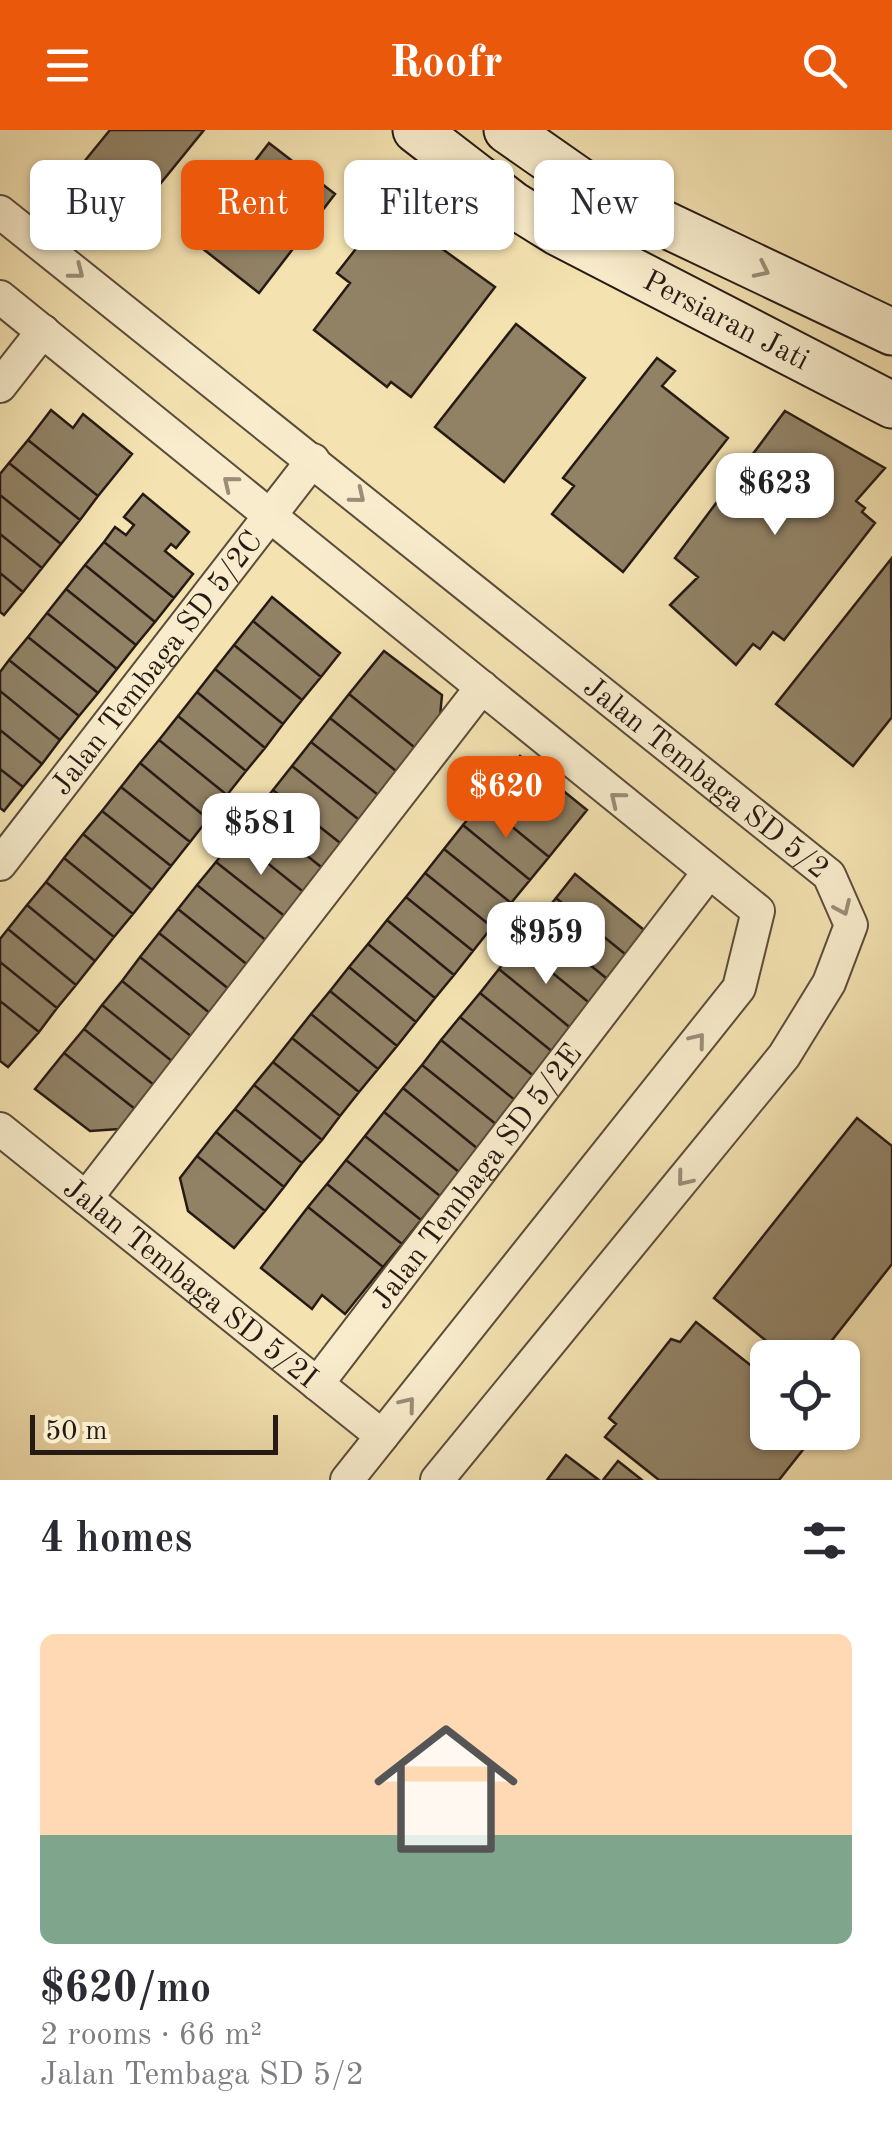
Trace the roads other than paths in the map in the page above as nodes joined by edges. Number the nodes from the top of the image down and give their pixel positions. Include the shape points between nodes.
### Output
1 (416, 130) edge
2 (507, 130) edge
3 (542, 130) edge
4 (550, 160) edge
5 (560, 160) edge
6 (0, 212) edge
7 (674, 229) edge
8 (0, 297) edge
9 (44, 330) junction
10 (892, 332) edge
11 (0, 386) edge
12 (892, 405) edge
13 (313, 460) junction
14 (270, 516) junction
15 (482, 687) junction
16 (0, 864) edge
17 (709, 872) junction
18 (0, 1129) edge
19 (86, 1198) junction
20 (316, 1384) junction
21 (382, 1436) junction
22 (348, 1480) edge
23 (437, 1480) edge

1 - 12 main road, Persiaran Jati via 556,232
2 - 4 main road, Persiaran Jati
3 - 5 main road
6 -> 13 street, Jalan Tembaga SD 5/2
7 -> 10 main road, Persiaran Jati
8 - 9 street
9 - 11 street
14 -> 9 street
13 - 14 street, Jalan Tembaga SD 5/2C
13 -> 23 street, Jalan Tembaga SD 5/2 via 829,875 851,925 829,983 784,1056
14 - 15 street
14 - 16 street, Jalan Tembaga SD 5/2C
17 -> 15 street
15 - 19 street
17 - 20 street, Jalan Tembaga SD 5/2E
21 -> 17 street via 739,988 758,911
18 - 19 street, Jalan Tembaga SD 5/2I
19 - 20 street, Jalan Tembaga SD 5/2I
20 - 21 street, Jalan Tembaga SD 5/2I
21 - 22 street

